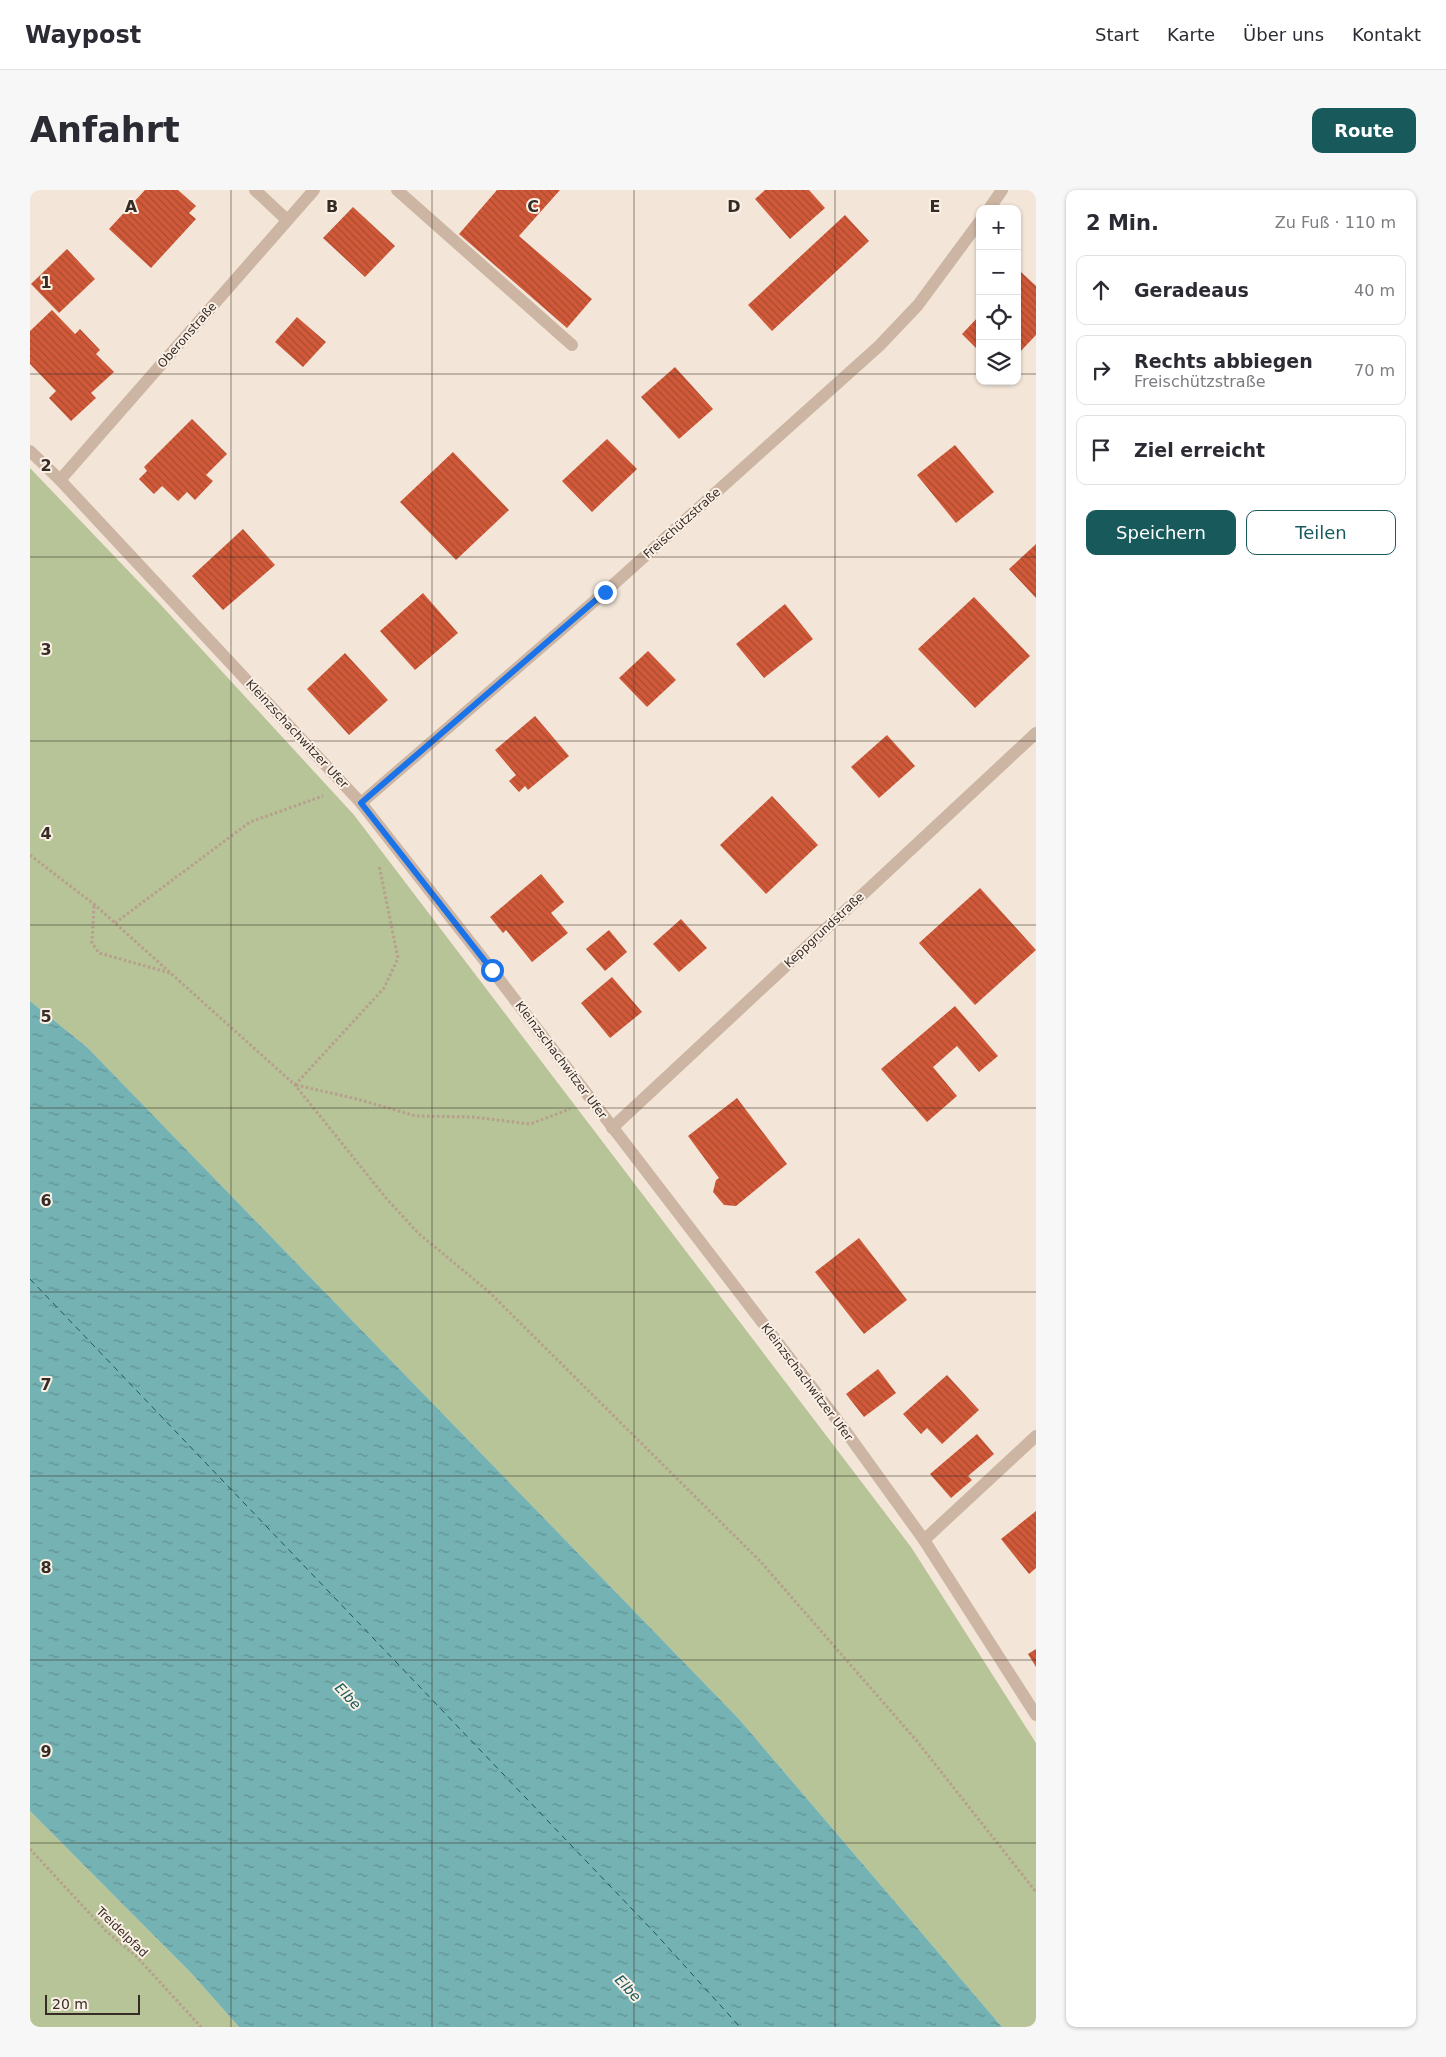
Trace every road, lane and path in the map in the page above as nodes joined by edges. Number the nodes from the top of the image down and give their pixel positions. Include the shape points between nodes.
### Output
1 (255, 190) edge
2 (314, 190) edge
3 (397, 190) edge
4 (1002, 190) edge
5 (992, 205) edge
6 (287, 220) junction
7 (976, 226) edge
8 (572, 345) dead end
9 (30, 451) edge
10 (60, 480) junction
11 (1036, 733) edge
12 (343, 784) junction
13 (361, 803) junction
14 (30, 855) edge
15 (379, 862) dead end
16 (94, 905) junction
17 (114, 923) junction
18 (171, 974) junction
19 (295, 1085) junction
20 (591, 1100) junction
21 (612, 1128) junction
22 (1036, 1436) edge
23 (924, 1540) junction
24 (1036, 1715) edge
25 (30, 1849) edge
26 (1036, 1892) edge
27 (201, 2027) edge

1 - 6 street
2 - 6 street, Oberonstraße
3 - 8 street
4 - 5 street
6 - 10 street, Oberonstraße
7 - 13 street, Freischützstraße via 918,305 879,346 605,592
9 - 10 street, Kleinzschachwitzer Ufer
10 - 12 street, Kleinzschachwitzer Ufer
11 - 21 street, Keppgrundstraße
12 - 13 street, Kleinzschachwitzer Ufer
12 - 17 path via 322,797 250,822
13 - 20 street, Kleinzschachwitzer Ufer
14 - 16 path
15 - 19 path via 398,958 384,988
16 - 17 path
16 - 18 path via 92,943 98,953
17 - 18 path
18 - 19 path
19 - 20 path via 416,1116 473,1117 530,1124
19 - 26 path via 418,1233 488,1291 760,1561 916,1740
20 - 21 street, Kleinzschachwitzer Ufer
21 - 23 street, Kleinzschachwitzer Ufer via 844,1429
22 - 23 street
23 - 24 street, Kleinzschachwitzer Ufer
25 - 27 path, Treidelpfad

